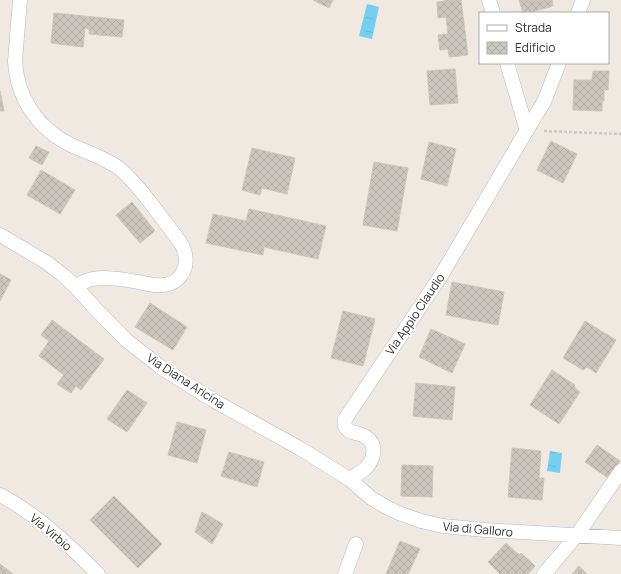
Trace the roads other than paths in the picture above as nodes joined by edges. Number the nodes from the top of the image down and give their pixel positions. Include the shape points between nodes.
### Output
1 (20, 0) edge
2 (489, 0) edge
3 (582, 0) edge
4 (493, 12) edge
5 (578, 12) edge
6 (507, 64) edge
7 (559, 64) edge
8 (527, 131) junction
9 (0, 235) edge
10 (76, 287) junction
11 (621, 471) edge
12 (349, 479) junction
13 (0, 495) edge
14 (577, 535) junction
15 (621, 538) edge
16 (356, 544) dead end
17 (98, 574) edge
18 (345, 574) edge
19 (544, 574) edge

1 - 10 street via 15,70 21,92 32,111 46,129 58,138 107,160 126,174 140,188 180,242 186,255 184,271 168,285 155,286 107,278 84,282
2 - 4 street
3 - 5 street
6 - 8 street
7 - 8 street via 544,102
8 - 12 street, Via Appio Claudio via 442,274 345,419 348,430 366,437 374,448 373,458 367,467
9 - 10 street, Via Diana Aricina via 46,262
10 - 12 street, Via Diana Aricina via 120,334 162,368 190,387
11 - 14 street
12 - 14 street, Via di Galloro via 386,507 432,524
13 - 17 street, Via Virbio via 58,535
14 - 15 street, Via di Galloro
14 - 19 street
16 - 18 street

